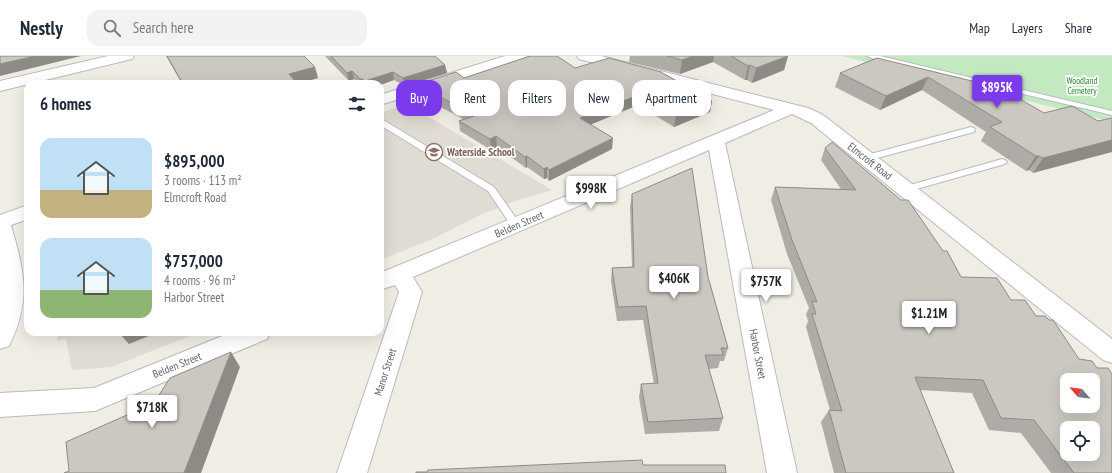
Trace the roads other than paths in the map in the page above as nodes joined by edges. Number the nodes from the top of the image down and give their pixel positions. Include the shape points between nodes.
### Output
1 (127, 56) edge
2 (520, 56) edge
3 (584, 56) edge
4 (872, 56) edge
5 (24, 80) edge
6 (25, 80) edge
7 (0, 86) edge
8 (384, 99) edge
9 (790, 109) junction
10 (1112, 113) edge
11 (384, 124) edge
12 (971, 130) dead end
13 (716, 140) junction
14 (866, 158) junction
15 (1002, 162) dead end
16 (906, 189) junction
17 (24, 213) edge
18 (0, 222) edge
19 (516, 225) junction
20 (390, 278) edge
21 (248, 336) edge
22 (0, 340) edge
23 (1112, 353) edge
24 (0, 405) edge
25 (352, 473) edge
26 (782, 473) edge

1 - 6 street
2 - 8 street
3 - 9 street, Elmcroft Road
4 - 10 lane
5 - 7 street
9 - 13 street, Belden Street
9 - 14 street, Elmcroft Road via 817,119
11 - 19 lane via 491,189
12 - 14 lane
13 - 19 street, Belden Street
13 - 26 street, Harbor Street
14 - 16 street, Elmcroft Road
15 - 16 lane
16 - 23 street, Elmcroft Road
17 - 18 street
18 - 22 street via 13,276 13,295 11,312
19 - 20 street, Belden Street
20 - 25 street, Manor Street via 411,292
21 - 24 street, Belden Street via 95,399

